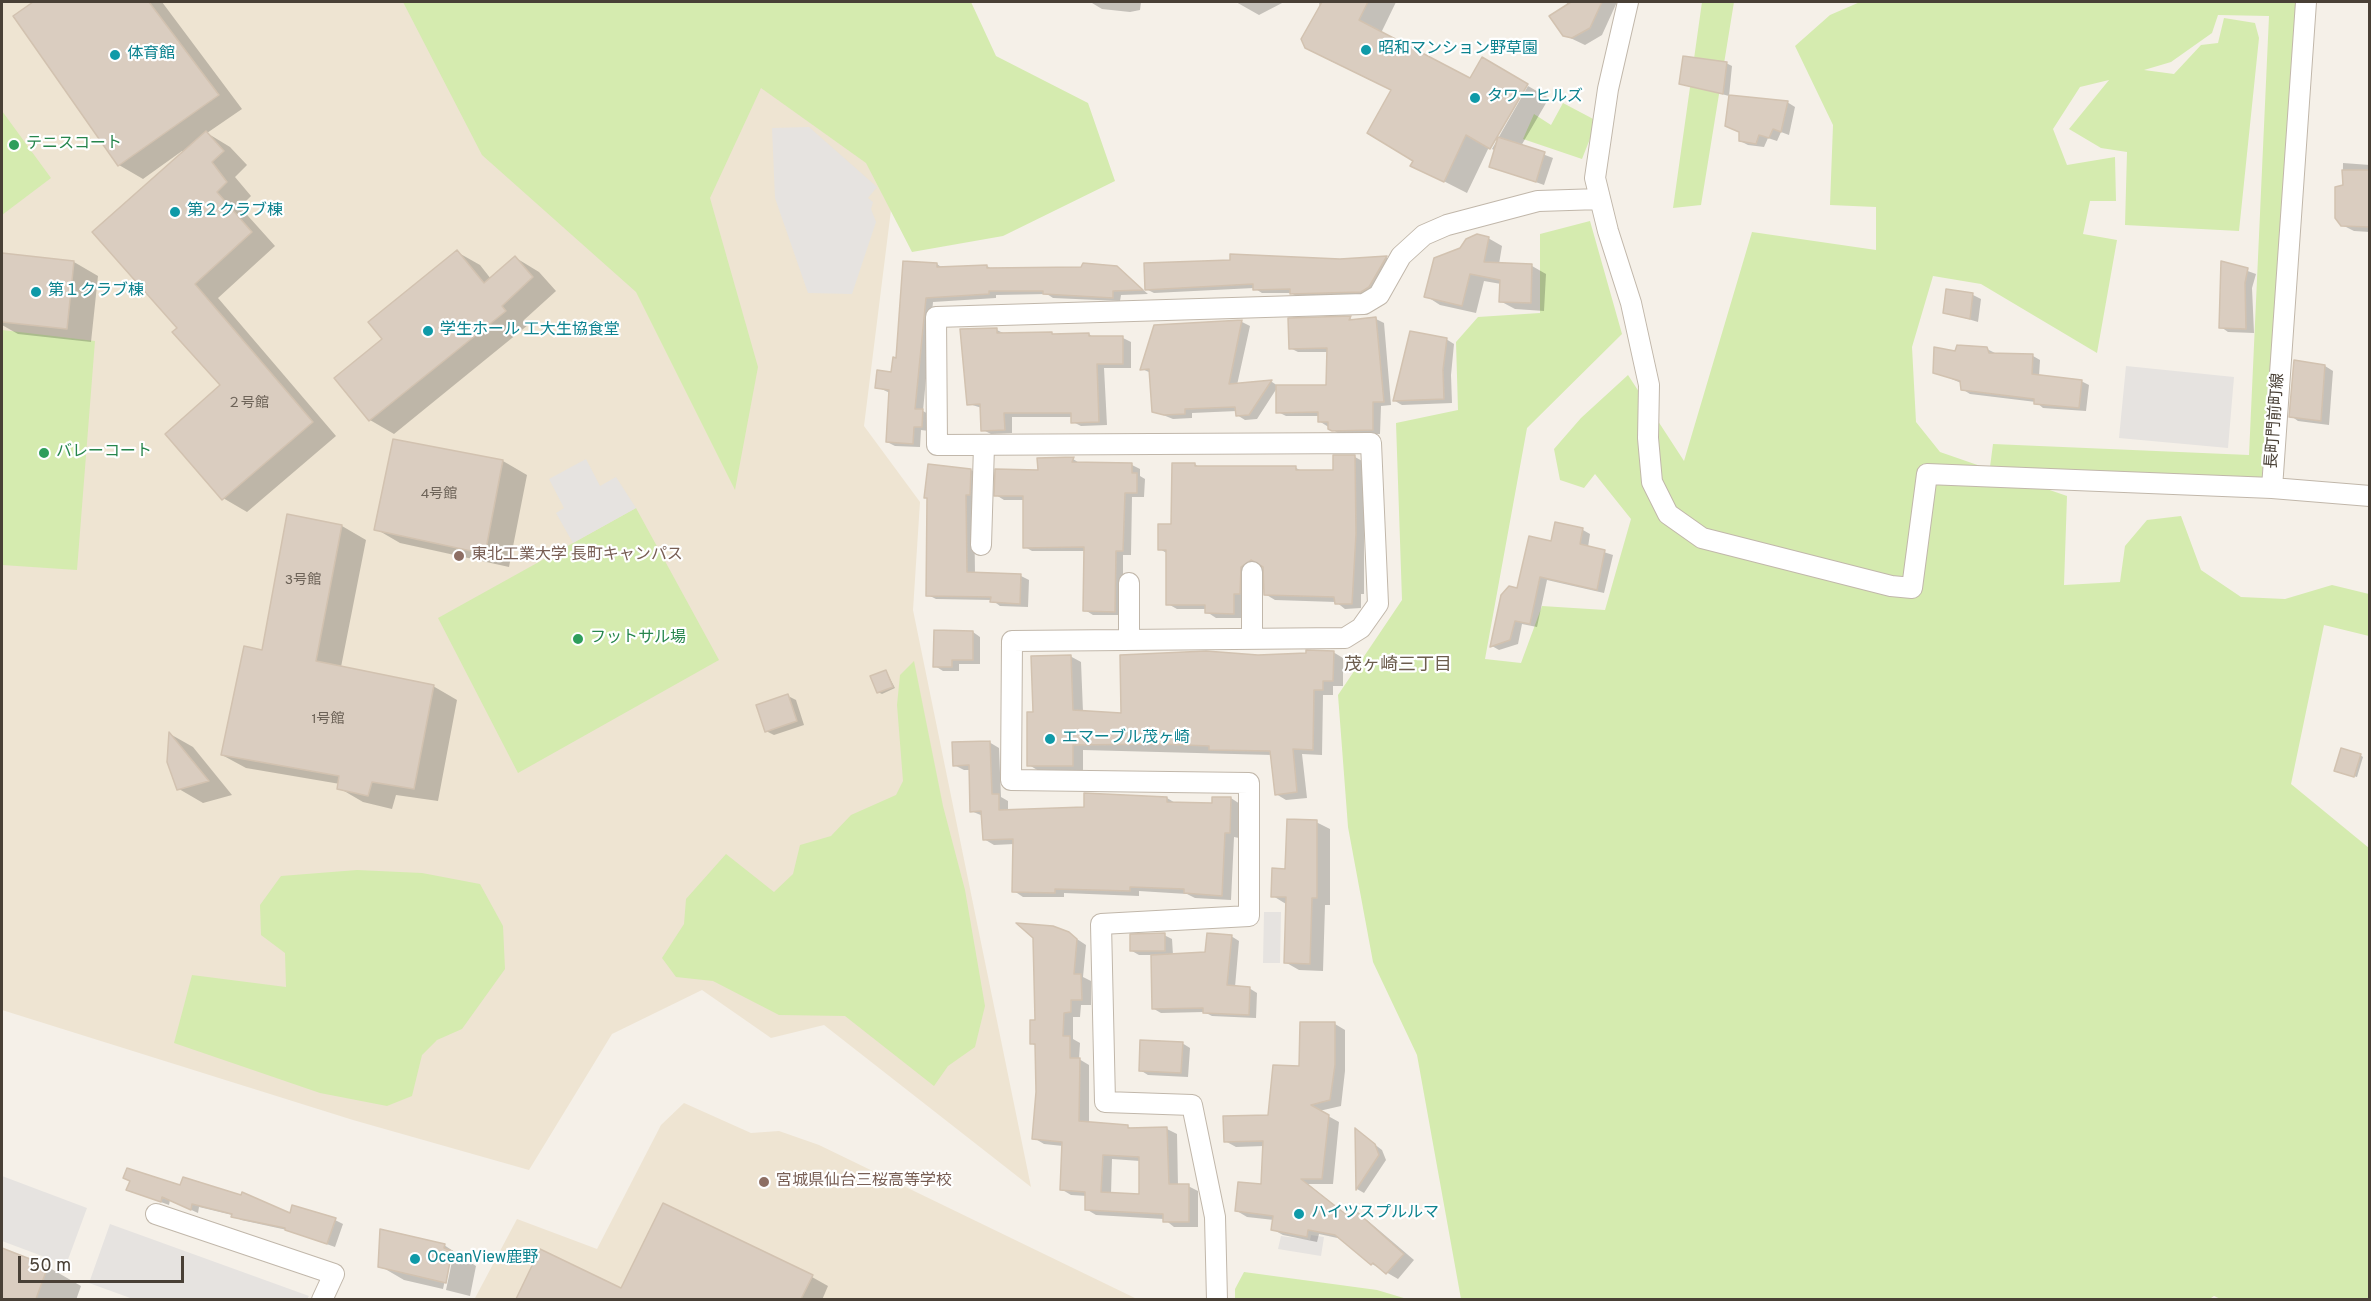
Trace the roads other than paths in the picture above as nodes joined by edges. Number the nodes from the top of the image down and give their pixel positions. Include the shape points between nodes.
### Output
1 (1628, 2) edge
2 (2306, 2) edge
3 (1600, 199) junction
4 (984, 446) junction
5 (2272, 488) junction
6 (2370, 496) edge
7 (981, 545) dead end
8 (1252, 572) dead end
9 (1129, 583) dead end
10 (1252, 638) junction
11 (1129, 640) junction
12 (156, 1214) dead end
13 (322, 1299) edge
14 (1217, 1299) edge

1 - 3 street via 1608,89 1595,178
2 - 5 street, 長町門前町線
3 - 4 street via 1538,201 1447,225 1424,235 1401,256 1379,295 1364,304 936,317 937,445
3 - 5 street, 長町門前町線 via 1639,334 1649,385 1652,482 1668,514 1702,538 1912,588 1927,474
4 - 7 street
4 - 10 street via 1371,443 1378,604 1361,628 1345,638
5 - 6 street
8 - 10 street
9 - 11 street
10 - 11 street
11 - 14 street via 1012,640 1011,780 1249,783 1249,916 1101,924 1106,1102 1192,1105 1215,1217
12 - 13 street via 334,1274

